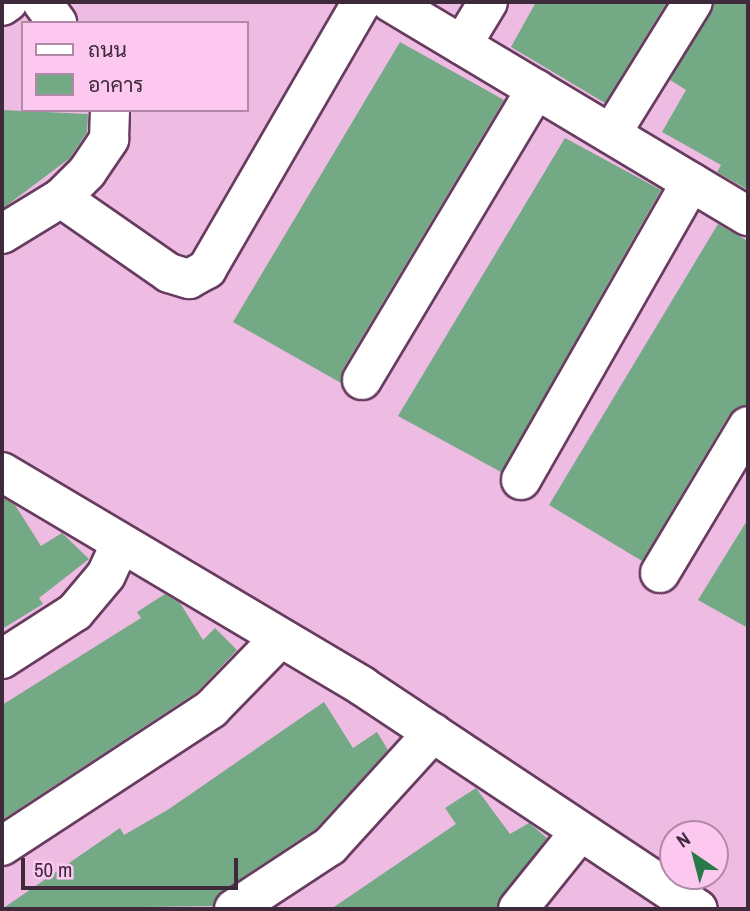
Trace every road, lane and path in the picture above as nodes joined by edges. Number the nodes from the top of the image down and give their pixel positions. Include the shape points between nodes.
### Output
1 (8, 2) edge
2 (42, 2) edge
3 (362, 2) edge
4 (390, 2) edge
5 (488, 2) edge
6 (694, 2) edge
7 (2, 6) edge
8 (56, 21) edge
9 (462, 45) junction
10 (536, 89) junction
11 (110, 112) edge
12 (611, 134) junction
13 (691, 182) junction
14 (61, 198) junction
15 (748, 216) edge
16 (2, 234) edge
17 (362, 380) dead end
18 (748, 426) edge
19 (2, 472) edge
20 (522, 480) dead end
21 (121, 543) junction
22 (660, 573) dead end
23 (280, 638) junction
24 (2, 659) edge
25 (433, 733) junction
26 (580, 832) junction
27 (2, 846) edge
28 (234, 909) edge
29 (517, 909) edge
30 (698, 909) edge

1 - 7 street
2 - 8 street
3 - 14 street via 207,269 189,279 169,273
4 - 9 street
5 - 9 street
6 - 12 street
9 - 10 street
10 - 12 street
10 - 17 street
11 - 14 street via 109,139
12 - 13 street
13 - 15 street
13 - 20 street
14 - 16 street
18 - 22 street
19 - 21 street
21 - 23 street
21 - 24 street via 106,575 75,612
23 - 25 street
23 - 27 street via 211,709
25 - 26 street
25 - 28 street via 330,846
26 - 29 street
26 - 30 street

